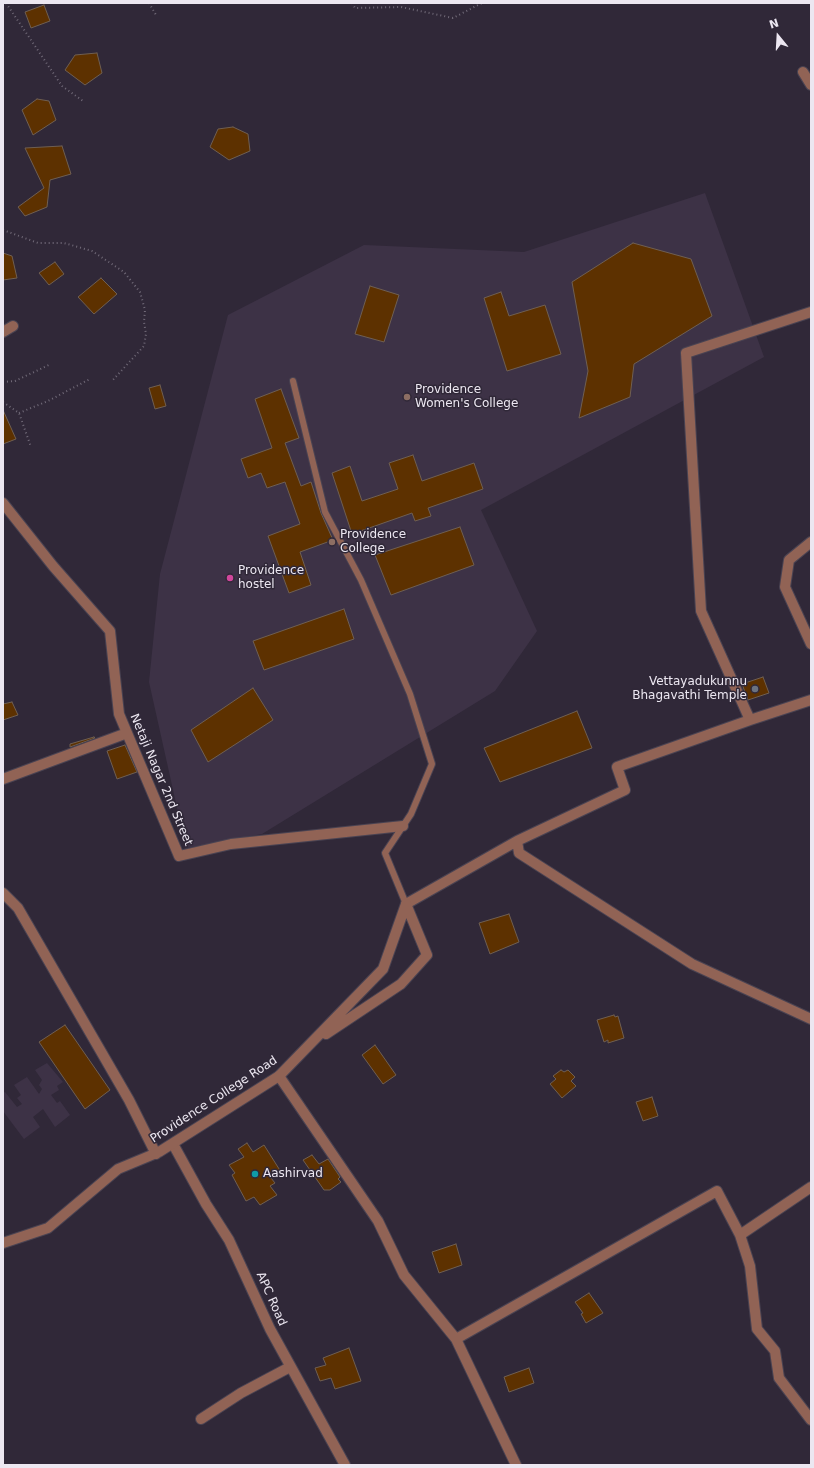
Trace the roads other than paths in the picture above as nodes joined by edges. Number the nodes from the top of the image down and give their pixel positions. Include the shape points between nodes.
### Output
1 (802, 72) dead end
2 (811, 85) edge
3 (811, 312) edge
4 (13, 326) dead end
5 (3, 332) edge
6 (293, 382) dead end
7 (3, 502) edge
8 (811, 542) edge
9 (811, 644) edge
10 (811, 700) edge
11 (750, 720) junction
12 (127, 733) junction
13 (3, 779) edge
14 (403, 826) junction
15 (517, 841) junction
16 (3, 893) edge
17 (406, 904) junction
18 (811, 1019) edge
19 (311, 1043) junction
20 (279, 1076) junction
21 (173, 1144) junction
22 (156, 1154) junction
23 (811, 1187) edge
24 (740, 1235) junction
25 (3, 1243) edge
26 (456, 1339) junction
27 (290, 1367) junction
28 (201, 1419) dead end
29 (811, 1420) edge
30 (345, 1465) edge
31 (516, 1465) edge

1 - 2 street
3 - 11 street via 686,353 701,611
4 - 5 street
6 - 14 lane, Providence College Road via 325,512 361,580 410,694 432,764 411,814
7 - 12 street, Netaji Nagar 2nd Street via 53,566 110,631 119,714
8 - 9 street via 788,560 785,587
10 - 11 street
11 - 15 street via 617,768 625,790
12 - 13 street
12 - 14 street, Netaji Nagar 2nd Street via 178,856 231,844
14 - 17 lane, Providence College Road via 385,852
15 - 17 street
15 - 18 street via 519,853 692,964
16 - 22 street via 18,908 129,1100
17 - 19 street, Providence College Road via 383,969
17 - 19 street, Providence College Road via 427,955 401,984
19 - 20 street, Providence College Road
20 - 21 street, Providence College Road
20 - 26 street via 378,1221 404,1275
21 - 22 street, Providence College Road
21 - 27 street, APC Road via 229,1240
22 - 25 street, Providence College Road via 118,1169 48,1228
23 - 24 street
24 - 26 street via 717,1191
24 - 29 street via 750,1266 757,1329 775,1351 780,1378
26 - 31 street
27 - 28 street via 241,1393
27 - 30 street, APC Road

